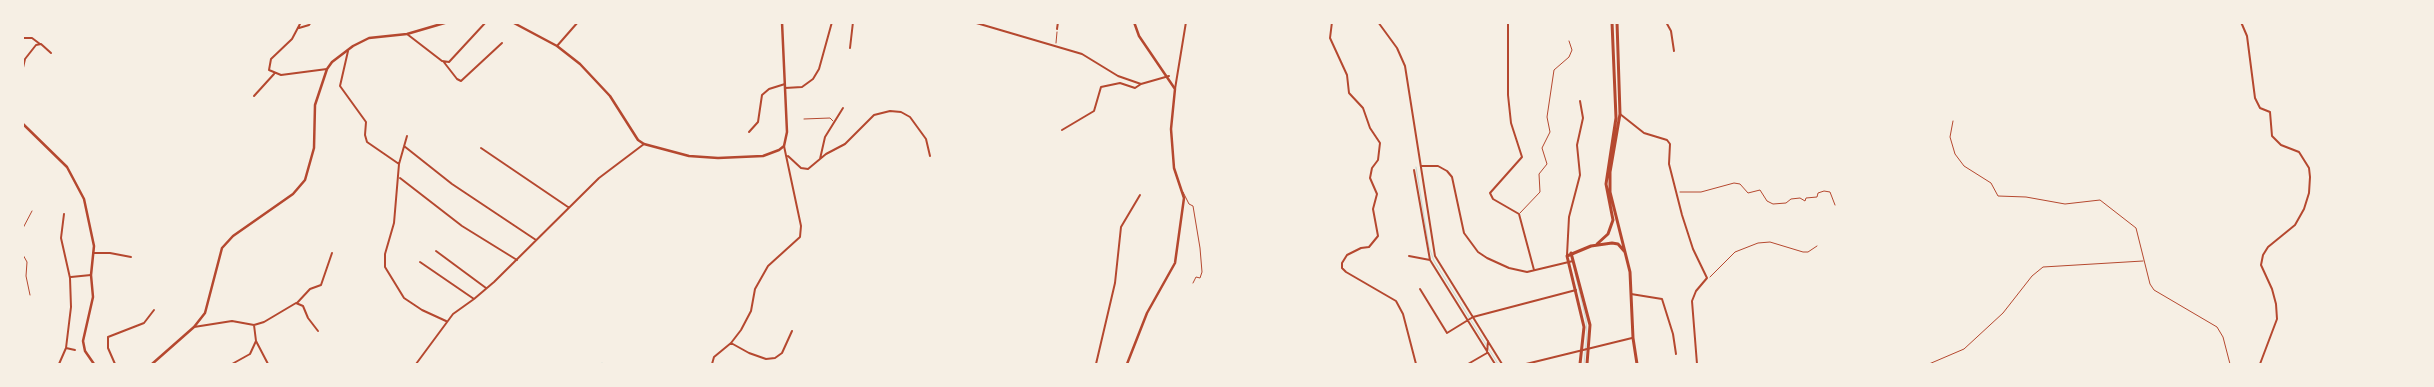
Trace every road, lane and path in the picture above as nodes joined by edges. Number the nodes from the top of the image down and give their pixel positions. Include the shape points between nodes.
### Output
1 (301, 22) edge
2 (311, 22) edge
3 (448, 22) edge
4 (486, 22) edge
5 (512, 22) edge
6 (578, 22) edge
7 (782, 22) edge
8 (832, 22) edge
9 (853, 22) edge
10 (973, 22) edge
11 (1058, 22) edge
12 (1134, 22) edge
13 (1186, 22) edge
14 (1332, 22) edge
15 (1378, 22) edge
16 (1508, 22) edge
17 (1612, 22) edge
18 (1617, 22) edge
19 (1666, 22) edge
20 (2241, 22) edge
21 (299, 28) junction
22 (1057, 29) joint
23 (407, 34) junction
24 (22, 38) edge
25 (1570, 41) dead end
26 (502, 43) dead end
27 (41, 44) junction
28 (557, 46) junction
29 (1055, 47) junction
30 (850, 48) dead end
31 (348, 49) junction
32 (1674, 51) dead end
33 (51, 53) dead end
34 (442, 60) junction
35 (327, 69) junction
36 (22, 72) edge
37 (274, 74) junction
38 (1169, 76) junction
39 (1141, 84) junction
40 (785, 86) junction
41 (1175, 89) junction
42 (254, 96) dead end
43 (1580, 101) dead end
44 (843, 108) dead end
45 (1620, 114) junction
46 (804, 119) dead end
47 (833, 121) junction
48 (1952, 121) dead end
49 (22, 123) edge
50 (1062, 130) dead end
51 (749, 132) dead end
52 (407, 136) dead end
53 (644, 144) junction
54 (404, 146) junction
55 (784, 146) junction
56 (481, 148) dead end
57 (788, 156) junction
58 (930, 156) dead end
59 (820, 159) junction
60 (399, 164) junction
61 (1421, 166) junction
62 (1414, 170) dead end
63 (398, 178) junction
64 (1679, 190) dead end
65 (1183, 192) junction
66 (1140, 195) dead end
67 (1834, 205) dead end
68 (568, 207) junction
69 (32, 211) dead end
70 (64, 214) dead end
71 (1519, 214) junction
72 (22, 230) edge
73 (536, 240) junction
74 (1597, 244) junction
75 (1817, 246) dead end
76 (436, 251) dead end
77 (22, 253) edge
78 (94, 253) junction
79 (332, 253) dead end
80 (1626, 253) junction
81 (1569, 254) junction
82 (1409, 256) dead end
83 (131, 257) dead end
84 (516, 260) junction
85 (1430, 260) junction
86 (1574, 261) junction
87 (2144, 261) junction
88 (420, 262) dead end
89 (1569, 262) junction
90 (1534, 270) junction
91 (91, 275) junction
92 (70, 278) junction
93 (1707, 278) junction
94 (1193, 282) dead end
95 (486, 288) junction
96 (1420, 289) dead end
97 (1576, 290) junction
98 (1631, 294) junction
99 (30, 295) dead end
100 (474, 300) junction
101 (296, 303) junction
102 (154, 310) dead end
103 (1471, 319) junction
104 (446, 321) junction
105 (254, 325) junction
106 (194, 327) junction
107 (318, 331) dead end
108 (792, 331) dead end
109 (1633, 338) junction
110 (1488, 339) junction
111 (256, 341) junction
112 (731, 343) junction
113 (66, 348) junction
114 (75, 350) dead end
115 (1585, 350) junction
116 (1487, 353) junction
117 (1676, 354) dead end
118 (59, 364) edge
119 (94, 364) edge
120 (115, 364) edge
121 (152, 364) edge
122 (232, 364) edge
123 (268, 364) edge
124 (416, 364) edge
125 (712, 364) edge
126 (1096, 364) edge
127 (1128, 364) edge
128 (1416, 364) edge
129 (1468, 364) edge
130 (1495, 364) edge
131 (1502, 364) edge
132 (1526, 364) edge
133 (1580, 364) edge
134 (1586, 364) edge
135 (1637, 364) edge
136 (1697, 364) edge
137 (1929, 364) edge
138 (2230, 364) edge
139 (2260, 364) edge

1 - 21 street
2 - 21 street
3 - 23 main road
4 - 34 street via 452,60
5 - 28 main road
6 - 28 street
7 - 40 main road
8 - 40 street via 819,69 813,79 802,87
9 - 30 street
10 - 29 street
11 - 22 street
12 - 38 main road via 1139,36
13 - 41 street
14 - 128 street via 1330,38 1347,75 1349,93 1363,108 1380,143 1378,160 1370,178 1377,194 1373,209 1378,236 1370,247 1347,255 1342,268 1396,301 1403,314
15 - 61 street via 1402,56
16 - 71 street via 1508,95 1511,123 1522,157 1490,193 1493,200
17 - 74 main road via 1617,103 1607,192 1613,220 1610,231
18 - 45 main road
19 - 32 street
20 - 139 street via 2247,36 2255,98 2260,108 2270,112 2272,136 2299,152 2309,168 2310,177 2304,210 2295,225 2268,247 2260,265 2272,289 2278,319
21 - 37 street via 271,59 269,70
22 - 29 path
23 - 31 main road via 369,38
23 - 34 street
24 - 27 street via 32,38
25 - 71 street via 1572,50 1569,57 1554,70 1547,117 1550,132 1542,148 1547,164 1539,174 1540,192
26 - 34 street via 461,81
27 - 33 street
27 - 36 street via 36,45 26,59
28 - 53 main road via 580,64 610,96
29 - 39 street via 1082,54 1118,76
31 - 35 main road
31 - 60 street via 340,86 366,122 368,144
35 - 37 street via 291,75
35 - 106 main road via 315,105 314,148 305,180 293,194 233,236 222,248 207,307
37 - 42 street
38 - 39 street
38 - 41 main road
39 - 50 street via 1135,88 1120,83 1101,87 1094,111
40 - 51 street via 769,89 762,95 758,122
40 - 55 main road via 787,132
41 - 65 main road via 1171,129 1174,168
43 - 81 street via 1583,118 1577,145 1580,175 1569,217
44 - 47 street
45 - 80 main road via 1610,172 1610,192
45 - 93 street via 1644,133 1669,142 1669,164 1682,215
46 - 47 street via 830,118
47 - 59 street via 822,145
48 - 87 path via 1950,137 1955,154 1964,166 1992,183 1998,196 2065,204 2100,200 2136,228
49 - 78 main road via 61,160 72,176 87,211
52 - 54 street
53 - 55 main road via 689,156 718,158 762,156
53 - 68 street via 599,178
54 - 60 street
54 - 73 street via 452,184
55 - 57 street
56 - 68 street
57 - 59 street via 804,169
57 - 112 street via 801,226 800,237 768,266 755,289 741,330
58 - 59 street via 926,139 910,117 890,111 874,115 845,144
60 - 63 street
61 - 90 street via 1438,166 1452,177 1464,233 1478,252 1519,272
61 - 103 street via 1435,256
62 - 85 street
63 - 84 street via 462,226
63 - 104 street via 394,223 385,266 404,298
64 - 67 path via 1680,194 1740,184 1748,193 1760,190 1773,204 1786,204 1791,199 1800,198 1805,201 1824,191 1830,192
65 - 94 street via 1193,206 1200,248 1202,272 1200,278 1196,277
65 - 127 main road via 1176,263 1147,313
66 - 126 street via 1121,227 1115,283
68 - 73 street
69 - 72 path
70 - 92 street via 62,244
71 - 90 street
73 - 84 street
74 - 80 main road via 1615,243
74 - 81 main road
75 - 93 path via 1803,252 1770,242 1758,243 1735,252 1716,274
76 - 95 street
77 - 99 path via 27,262
78 - 83 street
78 - 91 main road
79 - 101 street via 321,285 310,289
80 - 98 main road
81 - 86 main road
81 - 89 main road
82 - 85 street
84 - 95 street
85 - 103 street
86 - 89 street
86 - 115 main road via 1590,325
87 - 137 path via 2043,267 2003,313 1964,349
87 - 138 path via 2154,290 2221,330
88 - 100 street
89 - 90 street
89 - 97 main road
91 - 92 street
91 - 119 main road via 93,297 83,341 85,351
92 - 113 street via 71,308
93 - 136 street via 1692,301
95 - 100 street
96 - 103 street via 1447,333
97 - 103 street
97 - 115 main road
98 - 109 main road
98 - 117 street via 1662,299
100 - 104 street
101 - 105 street via 270,320
101 - 107 street via 303,306
102 - 120 street via 144,323 108,337 108,348
103 - 110 street
103 - 116 street
104 - 124 street
105 - 106 street via 232,321
105 - 111 street
106 - 121 main road
108 - 112 street via 782,353 775,358 749,353
109 - 115 street
109 - 135 main road
110 - 116 street
110 - 131 street
111 - 122 street via 250,354
111 - 123 street
112 - 125 street via 714,357
113 - 114 street
113 - 118 street
115 - 132 street
115 - 133 main road
115 - 134 main road
116 - 129 street
116 - 130 street

